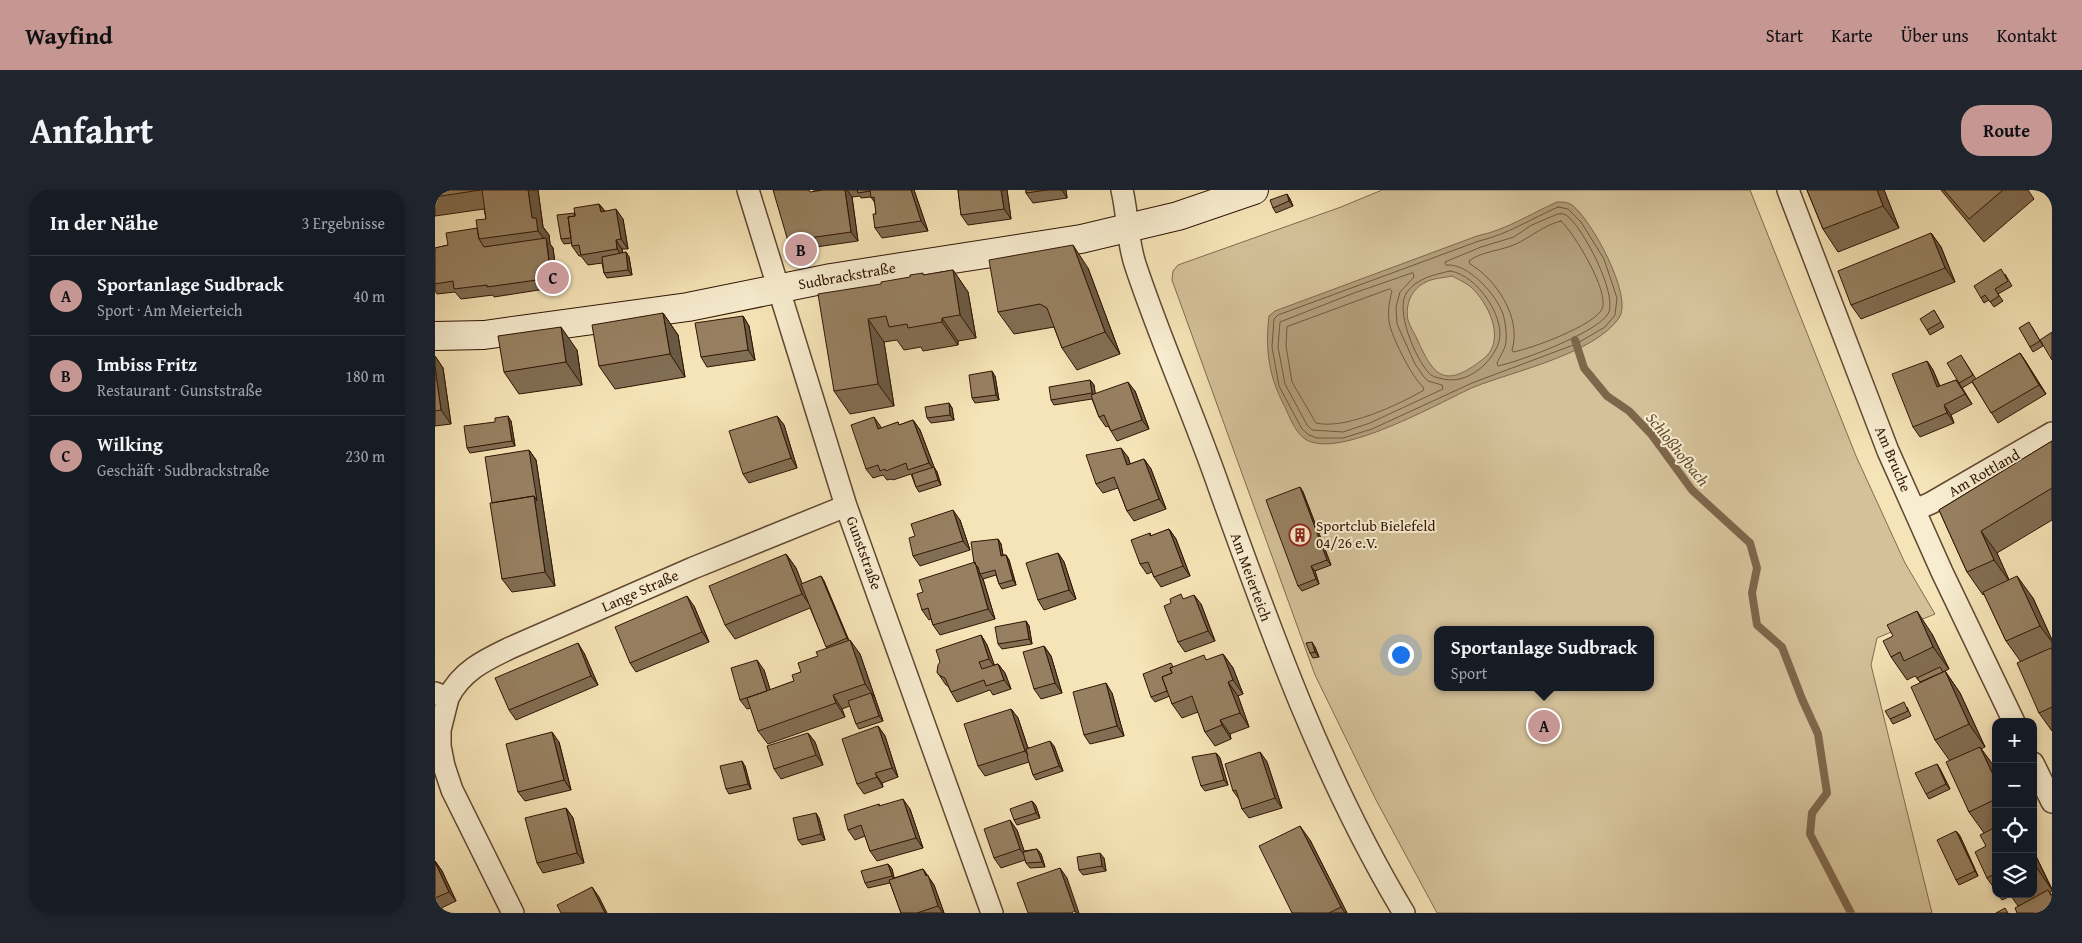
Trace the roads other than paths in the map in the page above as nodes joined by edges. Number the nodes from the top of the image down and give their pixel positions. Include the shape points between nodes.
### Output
1 (748, 190) edge
2 (1122, 190) edge
3 (1254, 190) edge
4 (1788, 190) edge
5 (1128, 229) junction
6 (780, 288) junction
7 (435, 336) edge
8 (2052, 433) edge
9 (846, 506) junction
10 (1915, 510) junction
11 (441, 695) edge
12 (2011, 718) edge
13 (2037, 771) edge
14 (2052, 802) edge
15 (513, 913) edge
16 (992, 913) edge
17 (1404, 913) edge

1 - 6 street, Gunststraße
2 - 5 street, Am Meierteich
3 - 5 street, Sudbrackstraße
4 - 10 street, Am Bruche
5 - 6 street, Sudbrackstraße
5 - 17 street, Am Meierteich via 1135,266 1291,682 1342,798
6 - 7 street, Sudbrackstraße via 688,307 493,334
6 - 9 street, Gunststraße
8 - 10 street, Am Rottland
9 - 11 street, Lange Straße via 693,568 495,655 464,674
9 - 16 street, Gunststraße
10 - 12 street, Am Bruche
11 - 15 street, Lange Straße via 440,746 444,766 452,790
13 - 14 street

